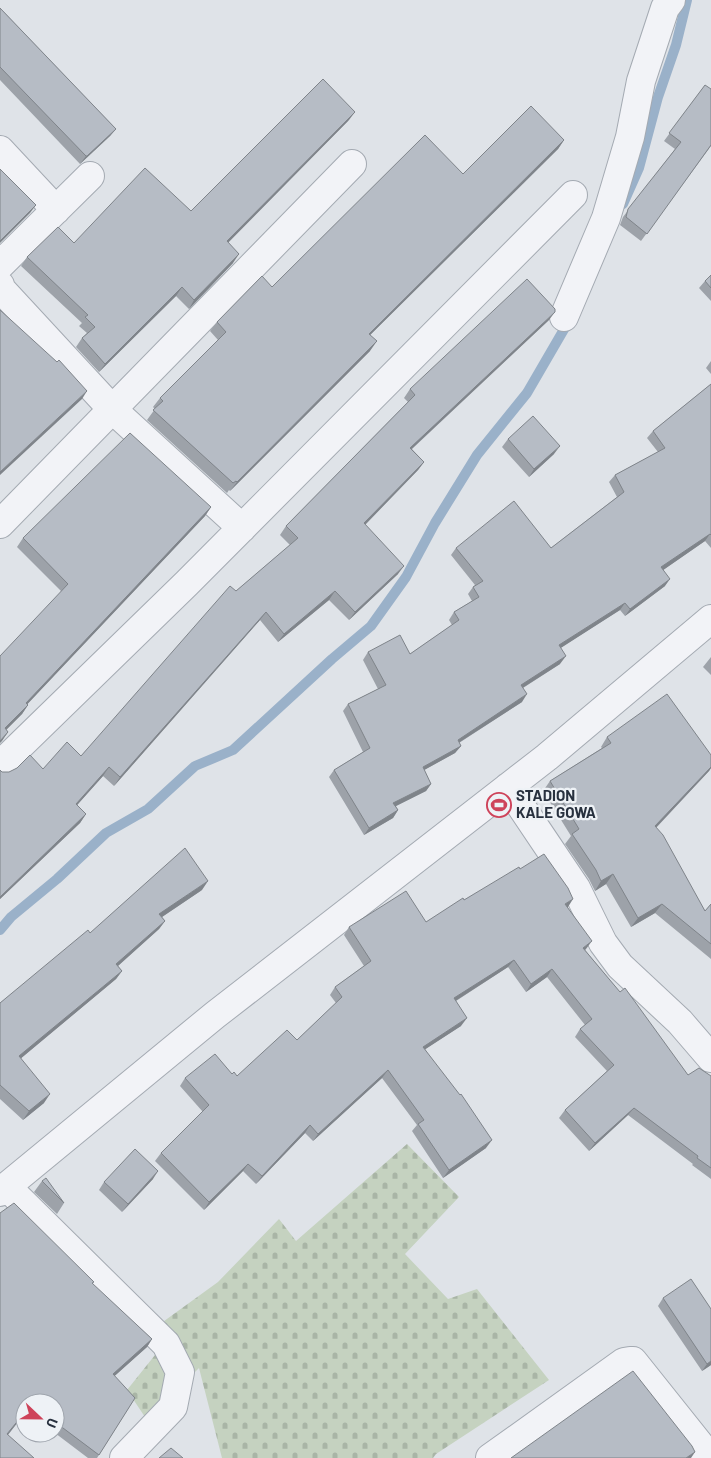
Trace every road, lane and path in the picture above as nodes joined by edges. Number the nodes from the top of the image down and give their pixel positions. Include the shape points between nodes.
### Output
1 (671, 0) edge
2 (0, 150) edge
3 (352, 164) dead end
4 (90, 176) dead end
5 (573, 195) dead end
6 (56, 210) junction
7 (0, 265) edge
8 (0, 285) edge
9 (564, 317) dead end
10 (112, 409) junction
11 (0, 524) edge
12 (242, 528) junction
13 (711, 619) edge
14 (0, 765) edge
15 (508, 787) junction
16 (711, 1058) edge
17 (3, 1190) edge
18 (706, 1446) edge
19 (124, 1458) edge
20 (490, 1458) edge

1 - 9 street via 642,81 630,137 606,218
2 - 6 street
3 - 10 street
4 - 6 street
5 - 12 street
6 - 7 street
8 - 10 street
10 - 11 street
10 - 12 street
12 - 14 street
13 - 15 street
15 - 16 street via 576,888 603,943 620,966 680,1022
15 - 17 street via 215,1015
17 - 19 street via 166,1344 180,1372 173,1407
18 - 20 street via 630,1361 624,1362

